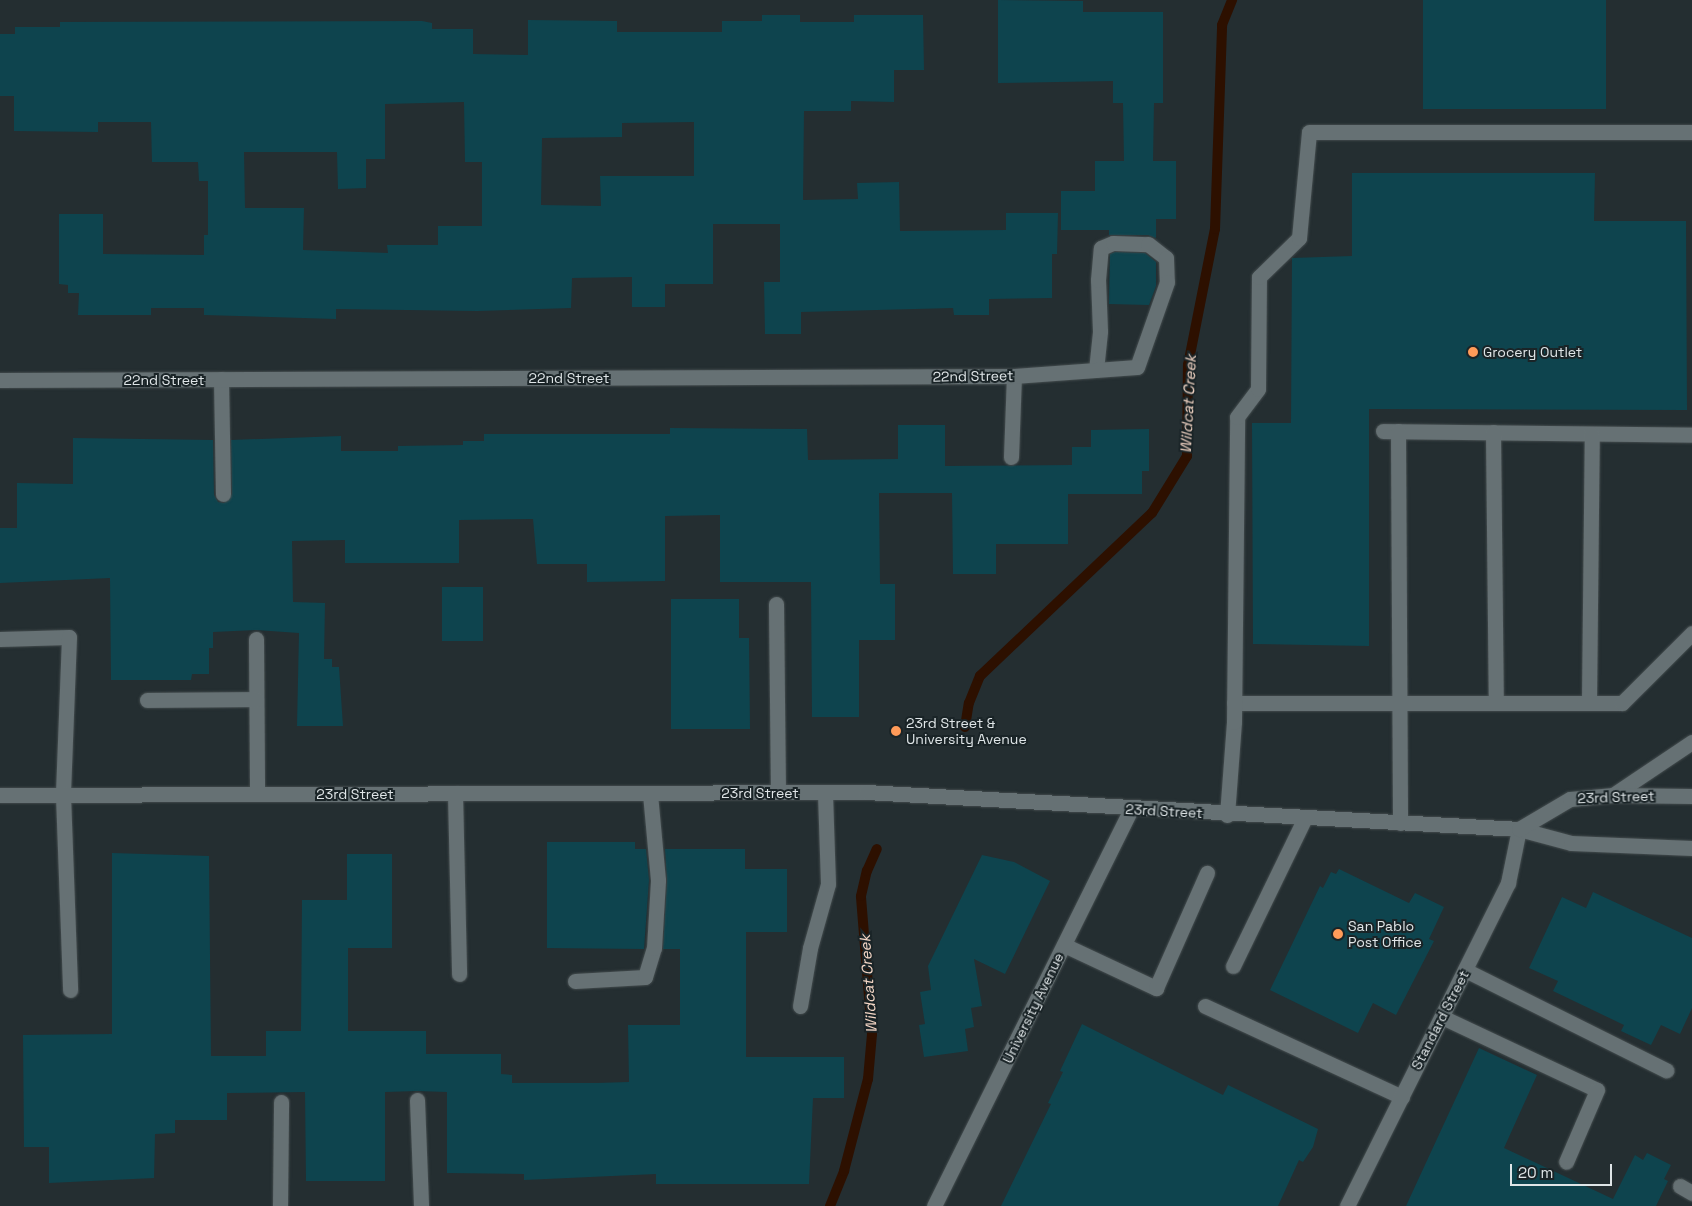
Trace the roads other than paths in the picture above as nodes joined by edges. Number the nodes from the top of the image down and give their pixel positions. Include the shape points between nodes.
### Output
1 (1692, 132) edge
2 (1096, 370) junction
3 (1014, 376) junction
4 (221, 379) junction
5 (0, 380) edge
6 (1383, 431) dead end
7 (1398, 431) junction
8 (1493, 432) junction
9 (1592, 434) junction
10 (1692, 435) edge
11 (1012, 457) dead end
12 (223, 494) dead end
13 (776, 604) dead end
14 (1692, 633) edge
15 (0, 639) edge
16 (256, 639) dead end
17 (256, 699) junction
18 (147, 700) dead end
19 (1589, 702) junction
20 (1234, 703) junction
21 (1399, 703) junction
22 (1496, 703) junction
23 (1692, 742) edge
24 (778, 792) junction
25 (825, 792) junction
26 (455, 793) junction
27 (650, 793) junction
28 (257, 794) junction
29 (1613, 794) junction
30 (0, 795) edge
31 (63, 795) junction
32 (1692, 796) edge
33 (1132, 809) junction
34 (1227, 815) junction
35 (1304, 818) junction
36 (1400, 823) junction
37 (1519, 830) junction
38 (1692, 848) edge
39 (1207, 873) dead end
40 (1064, 946) junction
41 (1233, 966) dead end
42 (1465, 970) junction
43 (459, 974) dead end
44 (576, 980) dead end
45 (70, 990) dead end
46 (800, 1006) dead end
47 (1204, 1006) dead end
48 (1442, 1017) junction
49 (1666, 1070) dead end
50 (1402, 1097) junction
51 (417, 1100) dead end
52 (281, 1102) dead end
53 (1566, 1162) dead end
54 (280, 1206) edge
55 (421, 1206) edge
56 (934, 1206) edge
57 (1347, 1206) edge

1 - 20 street via 1308,132 1299,238 1259,277 1258,389 1238,417
2 - 2 street, 22nd Street via 1137,367 1168,282 1166,258 1148,244 1113,243 1101,248
2 - 3 street, 22nd Street
3 - 4 street, 22nd Street
3 - 11 street
4 - 5 street, 22nd Street
4 - 12 street
6 - 7 street
7 - 8 street
7 - 21 street
8 - 9 street
8 - 22 street
9 - 10 street
9 - 19 street
13 - 24 street
14 - 19 street via 1622,702
15 - 31 street via 68,638
16 - 17 street
17 - 18 street
17 - 28 street
19 - 22 street
20 - 21 street
20 - 34 street
21 - 22 street
21 - 36 street
23 - 29 street
24 - 25 street, 23rd Street
24 - 27 street, 23rd Street
25 - 33 street, 23rd Street
25 - 46 street via 828,884 810,948
26 - 27 street, 23rd Street
26 - 28 street, 23rd Street
26 - 43 street
27 - 44 street via 658,880 654,948 645,977
28 - 31 street, 23rd Street
29 - 32 street, 23rd Street
29 - 37 street, 23rd Street via 1570,799
30 - 31 street, 23rd Street
31 - 45 street
33 - 34 street, 23rd Street
33 - 40 street, University Avenue
34 - 35 street, 23rd Street
35 - 36 street, 23rd Street
35 - 41 street
36 - 37 street, 23rd Street
37 - 38 street, 23rd Street via 1571,843
37 - 42 street, Standard Street via 1508,883
39 - 40 street via 1156,988
40 - 56 street, University Avenue
42 - 48 street, Standard Street
42 - 49 street
47 - 50 street
48 - 50 street, Standard Street
48 - 53 street via 1597,1090
50 - 57 street, Standard Street
51 - 55 street
52 - 54 street

